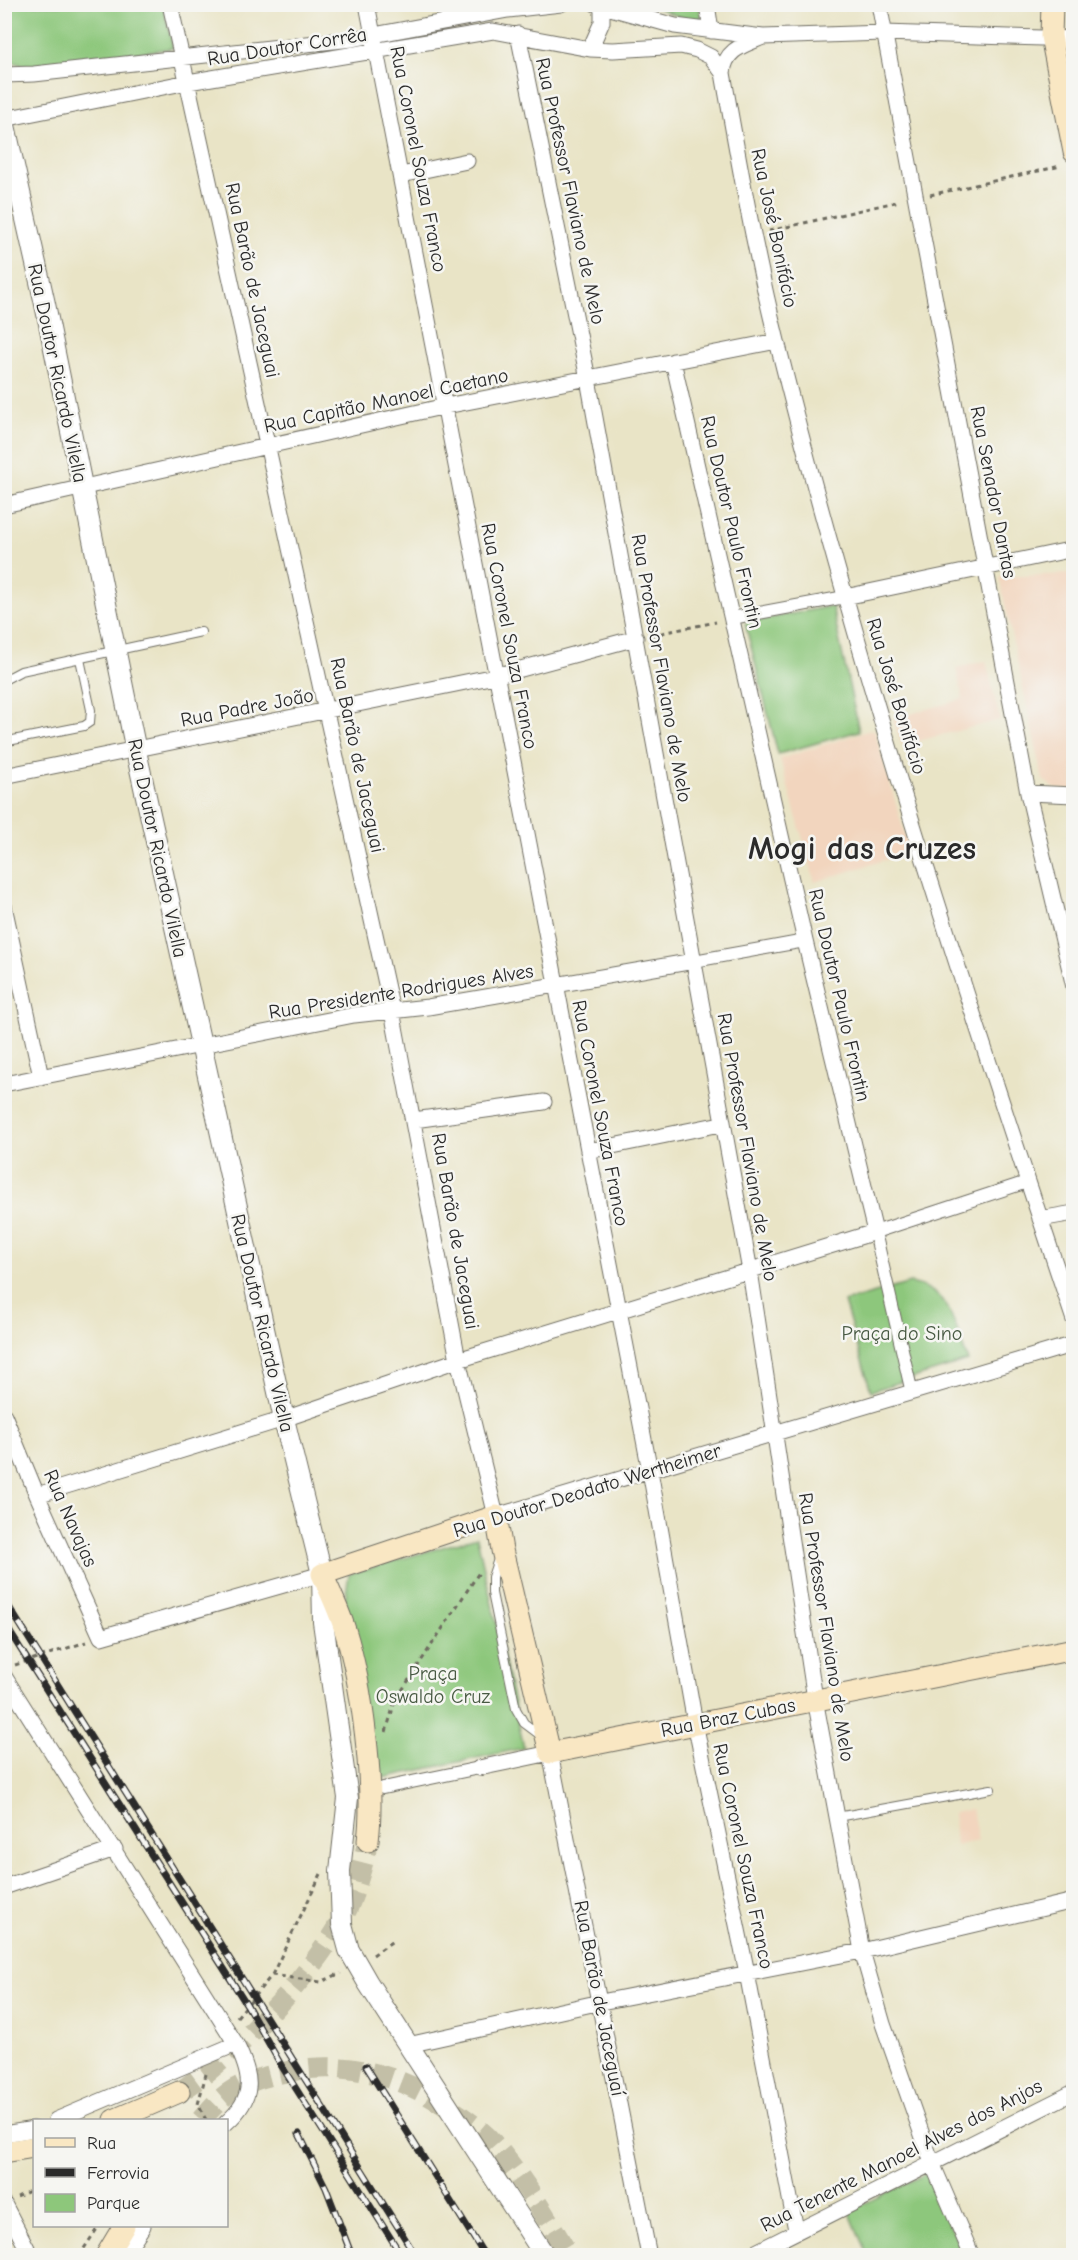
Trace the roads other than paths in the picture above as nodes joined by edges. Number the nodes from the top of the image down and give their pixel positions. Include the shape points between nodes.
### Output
1 (170, 4) edge
2 (367, 4) edge
3 (561, 4) edge
4 (707, 4) edge
5 (879, 4) edge
6 (1052, 4) edge
7 (600, 5) edge
8 (508, 7) edge
9 (711, 31) junction
10 (884, 33) junction
11 (518, 34) junction
12 (374, 36) junction
13 (1051, 36) junction
14 (763, 37) junction
15 (1074, 39) edge
16 (590, 49) junction
17 (378, 52) junction
18 (181, 58) junction
19 (723, 73) junction
20 (4, 75) edge
21 (188, 82) junction
22 (1070, 114) edge
23 (4, 120) edge
24 (1074, 152) edge
25 (467, 161) dead end
26 (401, 175) junction
27 (777, 340) junction
28 (674, 361) junction
29 (588, 379) junction
30 (446, 406) junction
31 (269, 447) junction
32 (81, 487) junction
33 (4, 505) edge
34 (1074, 549) edge
35 (987, 568) junction
36 (844, 597) junction
37 (732, 618) junction
38 (201, 632) dead end
39 (636, 638) junction
40 (116, 649) junction
41 (80, 659) junction
42 (495, 676) junction
43 (4, 680) edge
44 (327, 712) junction
45 (4, 719) edge
46 (6, 742) edge
47 (136, 751) junction
48 (4, 776) edge
49 (1028, 793) junction
50 (1074, 795) edge
51 (4, 906) edge
52 (805, 941) junction
53 (694, 961) junction
54 (555, 987) junction
55 (1074, 987) edge
56 (392, 1011) junction
57 (202, 1047) junction
58 (41, 1077) junction
59 (4, 1084) edge
60 (544, 1102) dead end
61 (414, 1120) junction
62 (721, 1124) junction
63 (588, 1151) junction
64 (1027, 1182) junction
65 (1074, 1213) edge
66 (1040, 1220) junction
67 (875, 1232) junction
68 (750, 1271) junction
69 (618, 1312) junction
70 (1074, 1320) edge
71 (1074, 1344) edge
72 (458, 1360) junction
73 (912, 1393) junction
74 (4, 1415) edge
75 (284, 1419) junction
76 (776, 1433) junction
77 (650, 1471) junction
78 (37, 1495) junction
79 (496, 1516) junction
80 (322, 1574) junction
81 (102, 1637) joint
82 (1074, 1649) edge
83 (8, 1671) edge
84 (815, 1699) junction
85 (695, 1723) junction
86 (549, 1748) junction
87 (479, 1768) joint
88 (383, 1788) dead end
89 (991, 1789) dead end
90 (837, 1817) junction
91 (368, 1841) tunnel mouth
92 (115, 1849) junction
93 (4, 1887) edge
94 (1074, 1901) edge
95 (862, 1951) junction
96 (747, 1973) junction
97 (601, 2002) junction
98 (236, 2044) junction
99 (408, 2045) junction
100 (180, 2092) tunnel mouth
101 (1074, 2092) edge
102 (61, 2119) edge
103 (119, 2119) edge
104 (228, 2121) edge
105 (33, 2129) edge
106 (4, 2134) edge
107 (33, 2147) edge
108 (4, 2152) edge
109 (932, 2163) junction
110 (4, 2204) edge
111 (123, 2227) edge
112 (142, 2227) edge
113 (796, 2230) junction
114 (31, 2256) edge
115 (106, 2256) edge
116 (123, 2256) edge
117 (545, 2256) edge
118 (649, 2256) edge
119 (748, 2256) edge
120 (972, 2256) edge

1 - 18 street, Rua Barão de Jaceguai
2 - 12 street, Rua Coronel Souza Franco
3 - 8 street, Rua Doutor Corrêa
4 - 9 street
5 - 10 street, Rua Senador Dantas
6 - 13 main road
7 - 9 street via 675,26
7 - 16 street via 602,22
8 - 12 street, Rua Doutor Corrêa
9 - 14 street
10 - 13 street
10 - 14 street
10 - 35 street, Rua Senador Dantas
11 - 16 street, Rua Doutor Corrêa
11 - 17 street, Rua Doutor Corrêa via 479,33
11 - 29 street, Rua Professor Flaviano de Melo
12 - 17 street, Rua Coronel Souza Franco
12 - 18 street, Rua Doutor Corrêa
13 - 15 street
13 - 22 main road
14 - 19 street via 732,51
16 - 19 street, Rua Doutor Corrêa via 681,46 711,57
17 - 21 street, Rua Doutor Corrêa
17 - 26 street, Rua Coronel Souza Franco
18 - 20 street, Rua Doutor Corrêa
18 - 21 street, Rua Barão de Jaceguai
19 - 27 street, Rua José Bonifácio
21 - 23 street, Rua Doutor Corrêa
21 - 31 street, Rua Barão de Jaceguai
22 - 24 main road
23 - 32 street, Rua Doutor Ricardo Vilella
25 - 26 street
26 - 30 street, Rua Coronel Souza Franco
27 - 28 street, Rua Capitão Manoel Caetano
27 - 36 street, Rua José Bonifácio
28 - 29 street, Rua Capitão Manoel Caetano
28 - 37 street, Rua Doutor Paulo Frontin
29 - 30 street, Rua Capitão Manoel Caetano
29 - 39 street, Rua Professor Flaviano de Melo
30 - 31 street, Rua Capitão Manoel Caetano
30 - 42 street, Rua Coronel Souza Franco
31 - 32 street, Rua Capitão Manoel Caetano
31 - 44 street, Rua Barão de Jaceguai
32 - 33 street, Rua Capitão Manoel Caetano
32 - 40 street, Rua Doutor Ricardo Vilella
34 - 35 street
35 - 36 street
35 - 49 street, Rua Senador Dantas
36 - 37 street
36 - 64 street, Rua José Bonifácio
37 - 52 street, Rua Doutor Paulo Frontin
38 - 40 lane
39 - 42 street, Rua Padre João
39 - 53 street, Rua Professor Flaviano de Melo
40 - 41 lane
40 - 47 street, Rua Doutor Ricardo Vilella
41 - 43 lane via 21,671
41 - 46 lane via 90,722
42 - 44 street, Rua Padre João
42 - 54 street, Rua Coronel Souza Franco
44 - 47 street, Rua Padre João
44 - 56 street, Rua Barão de Jaceguai
45 - 46 lane
47 - 48 street, Rua Padre João
47 - 57 street, Rua Doutor Ricardo Vilella
49 - 50 street
49 - 55 street, Rua Senador Dantas
51 - 58 street
52 - 53 street, Rua Presidente Rodrigues Alves
52 - 67 street, Rua Doutor Paulo Frontin
53 - 54 street, Rua Presidente Rodrigues Alves
53 - 62 street, Rua Professor Flaviano de Melo
54 - 56 street, Rua Presidente Rodrigues Alves
54 - 63 street, Rua Coronel Souza Franco
56 - 57 street, Rua Presidente Rodrigues Alves via 354,1015
56 - 61 street, Rua Barão de Jaceguai
57 - 58 street, Rua Presidente Rodrigues Alves
57 - 75 street, Rua Doutor Ricardo Vilella
58 - 59 street, Rua Presidente Rodrigues Alves
60 - 61 street
61 - 72 street, Rua Barão de Jaceguai
62 - 63 street
62 - 68 street, Rua Professor Flaviano de Melo
63 - 69 street, Rua Coronel Souza Franco
64 - 66 street, Rua José Bonifácio
64 - 67 street
65 - 66 street
66 - 70 street, Rua José Bonifácio
67 - 68 street
67 - 73 street, Rua Doutor Paulo Frontin
68 - 69 street
68 - 76 street, Rua Professor Flaviano de Melo
69 - 72 street
69 - 77 street, Rua Coronel Souza Franco
71 - 73 street, Rua Doutor Deodato Wertheimer
72 - 75 street
72 - 79 street, Rua Barão de Jaceguai
73 - 76 street, Rua Doutor Deodato Wertheimer
74 - 78 street, Rua Navajas
75 - 78 street
75 - 80 street, Rua Doutor Ricardo Vilella
76 - 77 street, Rua Doutor Deodato Wertheimer
76 - 84 street, Rua Professor Flaviano de Melo
77 - 79 street, Rua Doutor Deodato Wertheimer
77 - 85 street, Rua Coronel Souza Franco
78 - 81 street, Rua Navajas
79 - 80 main road, Rua Doutor Deodato Wertheimer
79 - 86 main road, Rua Barão de Jaceguaí
80 - 81 street, Rua Doutor Deodato Wertheimer
80 - 91 main road via 351,1656 368,1772
80 - 99 street, Rua Doutor Ricardo Vilella via 323,1622 348,1798 340,1871 345,1937 358,1966
82 - 84 main road, Rua Braz Cubas
83 - 92 street
84 - 85 main road, Rua Braz Cubas
84 - 90 street, Rua Professor Flaviano de Melo
85 - 86 main road, Rua Braz Cubas
85 - 96 street, Rua Coronel Souza Franco
86 - 87 street, Rua Braz Cubas
86 - 97 street, Rua Barão de Jaceguaí
87 - 88 street, Rua Braz Cubas
89 - 90 lane
90 - 95 street, Rua Professor Flaviano de Melo
92 - 93 street
92 - 98 street
94 - 95 street
95 - 96 street
95 - 109 street, Rua Professor Flaviano de Melo
96 - 97 street
96 - 113 street, Rua Coronel Souza Franco
97 - 99 street
97 - 118 street, Rua Barão de Jaceguaí
98 - 102 street
98 - 104 street via 246,2065 248,2091 241,2108
99 - 117 street, Rua Doutor Ricardo Vilella
100 - 103 main road
101 - 109 street, Rua Tenente Manoel Alves dos Anjos
105 - 106 street
107 - 108 main road
109 - 113 street, Rua Tenente Manoel Alves dos Anjos
109 - 120 street, Rua Professor Flaviano de Melo
110 - 114 street
111 - 115 main road
112 - 116 street
113 - 119 street, Rua Tenente Manoel Alves dos Anjos

